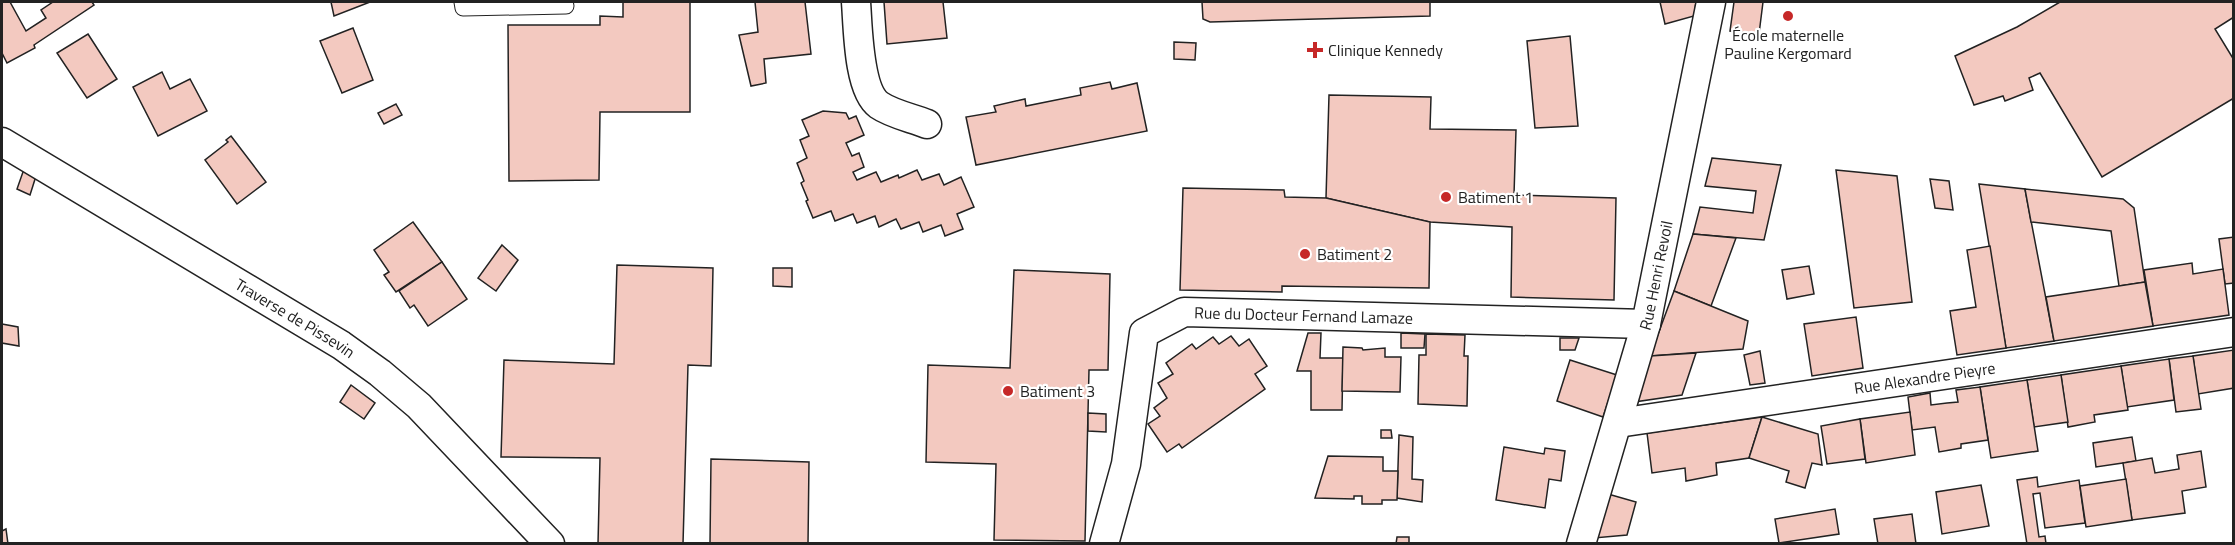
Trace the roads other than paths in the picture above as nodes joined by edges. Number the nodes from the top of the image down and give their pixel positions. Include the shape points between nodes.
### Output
1 (462, 2) edge
2 (856, 2) edge
3 (1711, 2) edge
4 (566, 6) dead end
5 (927, 124) dead end
6 (2, 142) edge
7 (1646, 324) junction
8 (2234, 332) edge
9 (1618, 423) junction
10 (550, 543) edge
11 (1104, 543) edge
12 (1581, 543) edge

1 - 4 lane via 463,8
2 - 5 street via 862,63 870,96 881,106
3 - 7 street, Rue Henri Revoil
6 - 10 street, Traverse de Pissevin via 331,339 380,373 419,405
7 - 9 street, Rue Henri Revoil
7 - 11 street, Rue du Docteur Fernand Lamaze via 1184,312 1144,333 1126,464
8 - 9 street, Rue Alexandre Pieyre
9 - 12 street, Rue Henri Revoil

